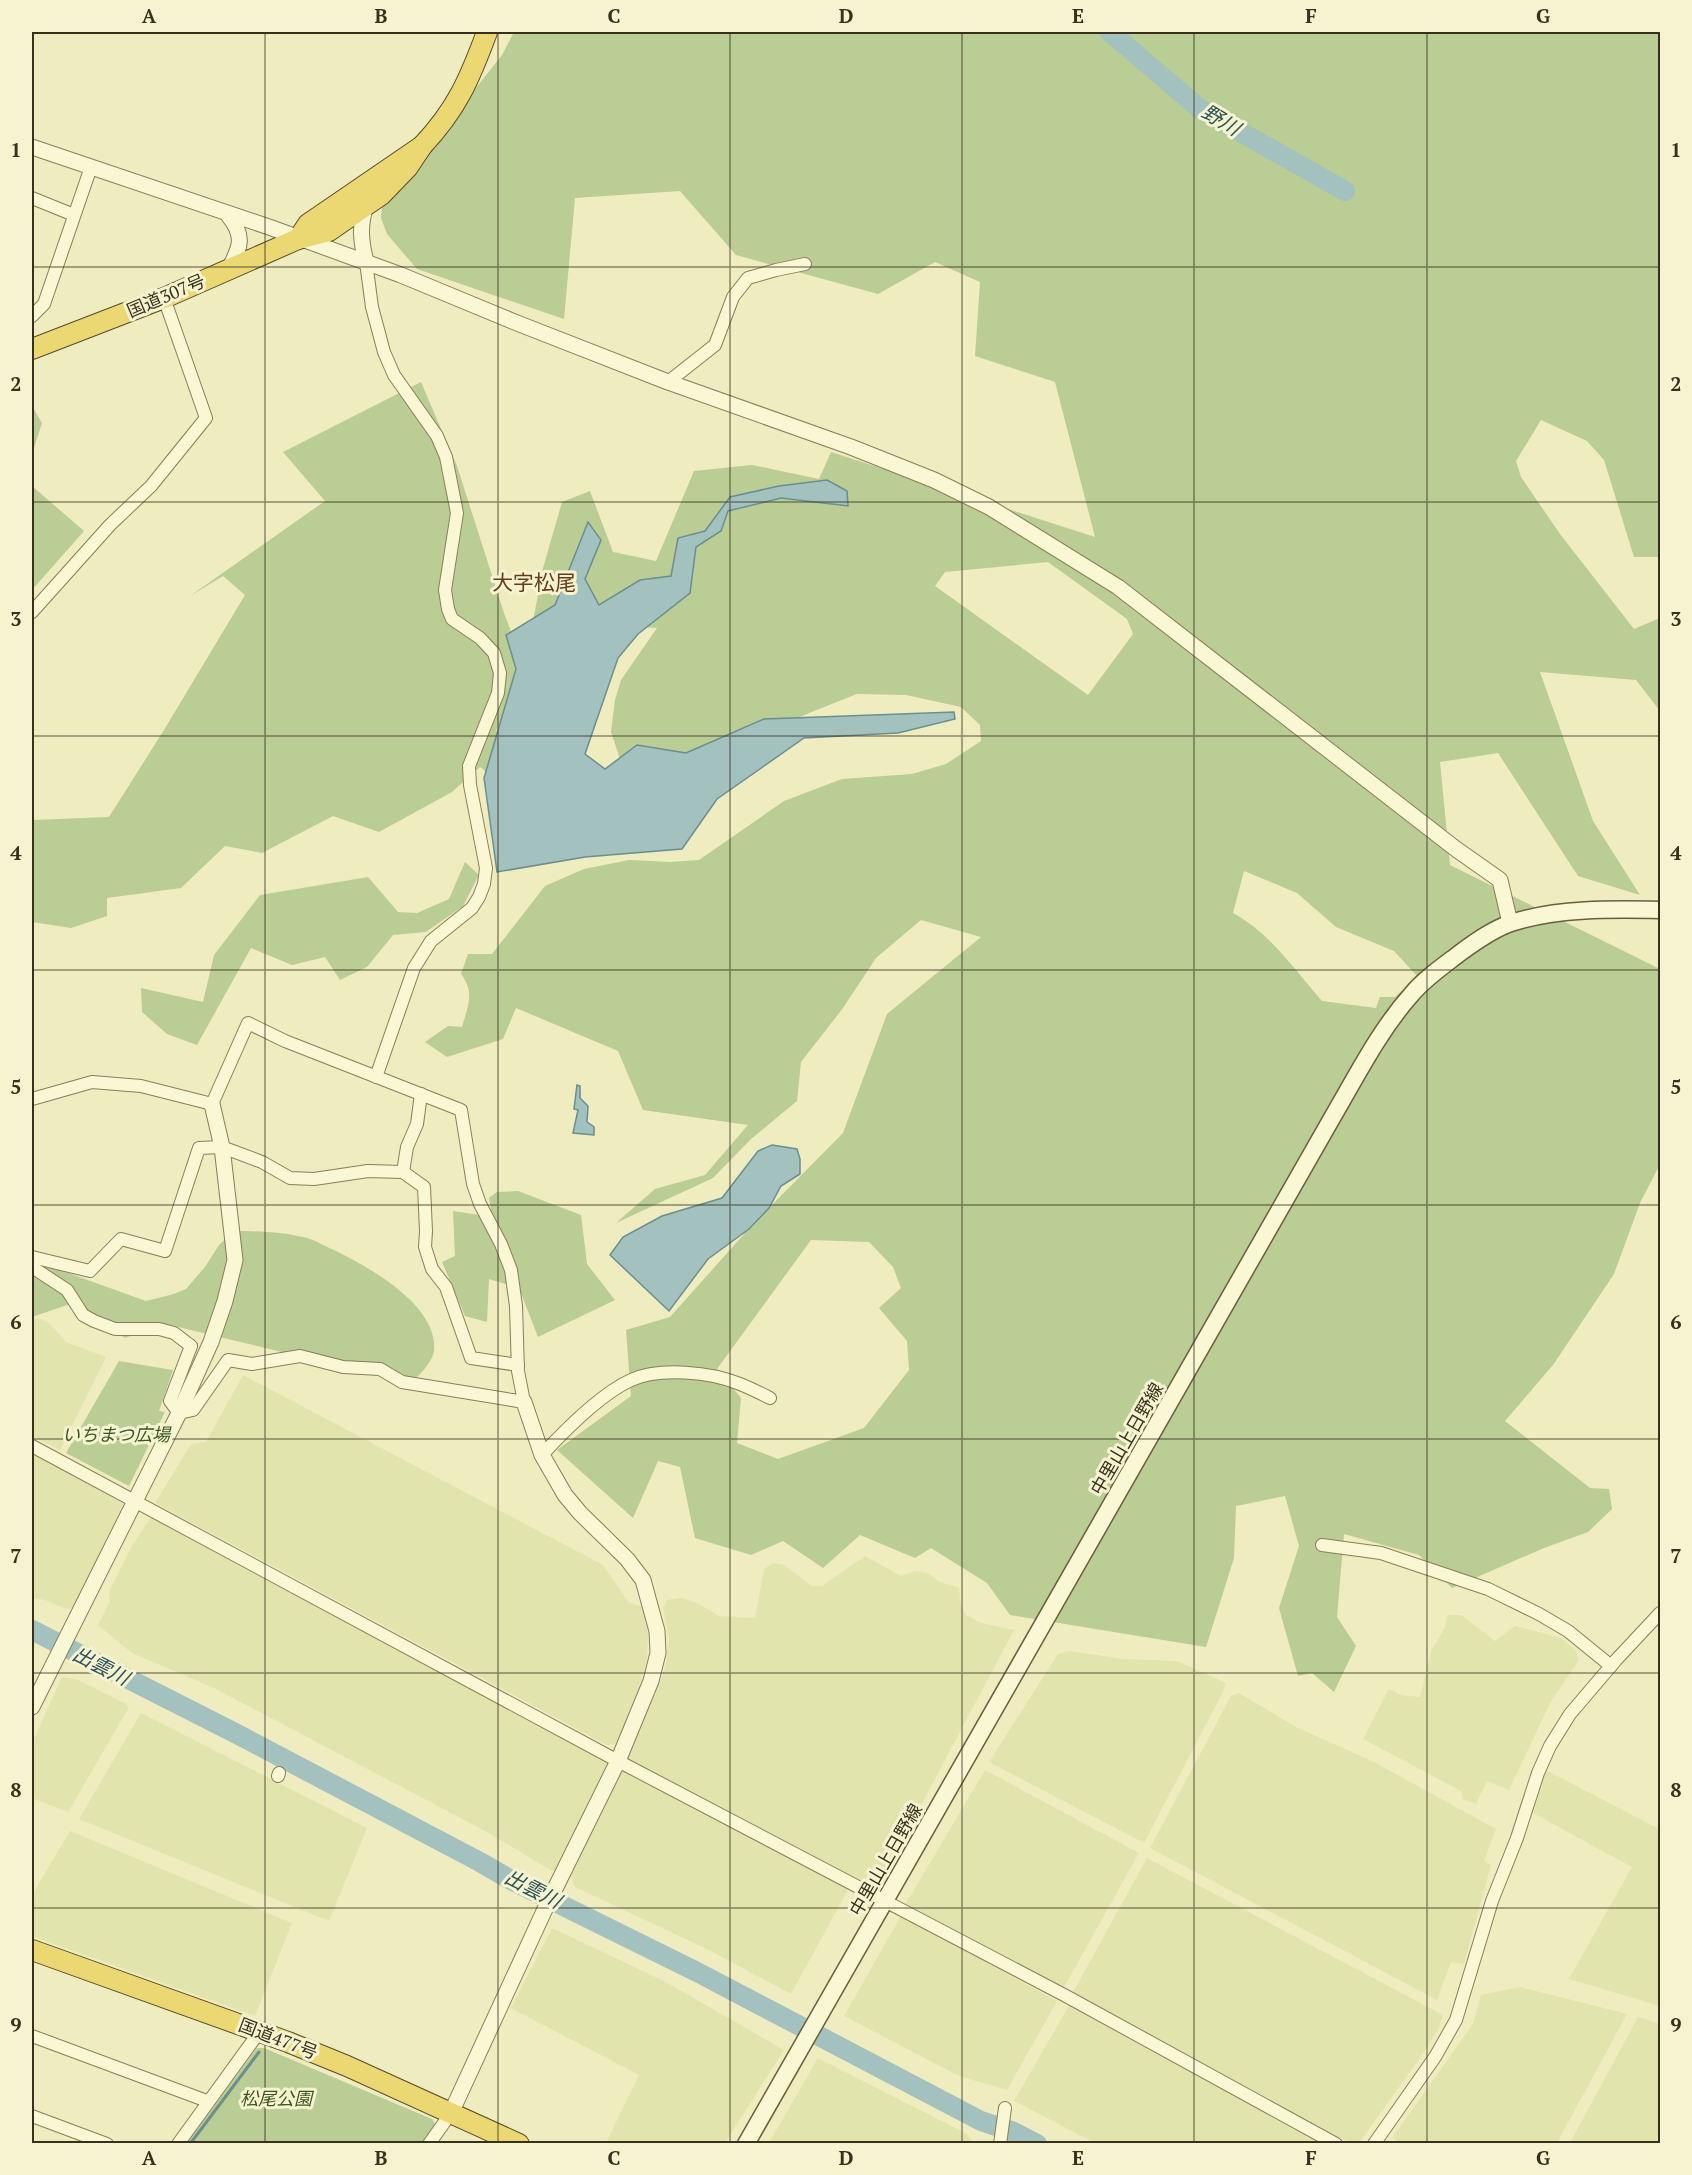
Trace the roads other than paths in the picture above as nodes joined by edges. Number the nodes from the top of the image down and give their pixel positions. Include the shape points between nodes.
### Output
1 (487, 32) edge
2 (422, 146) junction
3 (32, 147) edge
4 (91, 167) junction
5 (32, 198) edge
6 (366, 206) junction
7 (74, 214) junction
8 (228, 215) junction
9 (298, 239) junction
10 (366, 262) junction
11 (806, 264) dead end
12 (229, 269) junction
13 (164, 298) junction
14 (32, 316) edge
15 (32, 349) edge
16 (669, 382) junction
17 (32, 612) edge
18 (1660, 910) edge
19 (1510, 923) junction
20 (376, 1077) junction
21 (421, 1094) junction
22 (32, 1099) edge
23 (212, 1104) junction
24 (222, 1147) junction
25 (403, 1172) junction
26 (32, 1257) edge
27 (32, 1267) edge
28 (518, 1365) junction
29 (770, 1398) dead end
30 (524, 1402) junction
31 (179, 1413) junction
32 (32, 1446) edge
33 (542, 1455) junction
34 (135, 1500) junction
35 (1322, 1545) dead end
36 (1660, 1613) edge
37 (1611, 1666) junction
38 (32, 1707) edge
39 (618, 1761) junction
40 (884, 1902) junction
41 (32, 1950) edge
42 (260, 2031) junction
43 (32, 2036) edge
44 (207, 2101) junction
45 (1005, 2108) dead end
46 (451, 2113) junction
47 (32, 2116) edge
48 (1000, 2140) edge
49 (107, 2144) edge
50 (178, 2144) edge
51 (429, 2144) edge
52 (519, 2144) edge
53 (746, 2144) edge
54 (1336, 2144) edge
55 (1374, 2144) edge

1 - 2 highway, 国道307号 via 470,78
2 - 6 highway, 国道307号 via 408,167
2 - 9 highway, 国道307号 via 308,224
3 - 4 street
4 - 7 street
4 - 8 street
5 - 7 street
6 - 9 highway, 国道307号 via 329,231
6 - 10 street via 360,237
7 - 14 street via 44,304
8 - 9 street
8 - 12 street via 239,233 240,243
9 - 10 street
9 - 12 highway, 国道307号
10 - 16 street
10 - 20 street via 384,352 394,375 437,436 446,457 457,513 445,590 448,609 452,619 494,652 500,673 498,693 469,766 486,868 484,884 472,908 431,941 414,968
11 - 16 street via 748,278 733,297 715,345
12 - 13 highway, 国道307号
13 - 15 highway, 国道307号
13 - 17 street via 206,418 151,486 110,525
16 - 19 street via 934,480 989,507 1118,587 1500,880
18 - 19 main road, 中里山上日野線 via 1562,912
19 - 40 main road, 中里山上日野線 via 1446,963 1411,994 1381,1036
20 - 21 street
20 - 23 street via 248,1023
21 - 25 street
21 - 28 street via 461,1110 473,1184 511,1270
22 - 23 street via 92,1082 141,1086
23 - 24 street
24 - 25 street via 290,1178
24 - 26 street via 199,1148 165,1251 121,1239 90,1270
24 - 31 street via 235,1260 211,1342
25 - 28 street via 424,1187 425,1247 432,1269 446,1287 471,1358
27 - 31 street via 67,1290 83,1315 94,1321 116,1329 159,1329 174,1333 190,1346 170,1401
28 - 30 street
29 - 33 street via 739,1383 697,1374 654,1374 633,1379 566,1429
30 - 31 street via 402,1382 381,1369 343,1366 300,1356 252,1364 228,1360 193,1410
30 - 33 street
31 - 34 street
32 - 34 street
33 - 39 street via 565,1495 643,1580 651,1608 658,1643 656,1669
34 - 38 street
34 - 39 street
35 - 37 street via 1381,1553 1488,1589 1568,1631
36 - 37 street
37 - 55 street via 1570,1714 1550,1746 1492,1901 1456,2020
39 - 40 street
39 - 46 street
40 - 53 main road, 中里山上日野線
40 - 54 street via 1066,1996
41 - 42 highway, 国道477号
42 - 44 street
42 - 46 highway, 国道477号
43 - 44 street
44 - 50 street
45 - 48 street
46 - 51 street
46 - 52 highway, 国道477号
47 - 49 street

